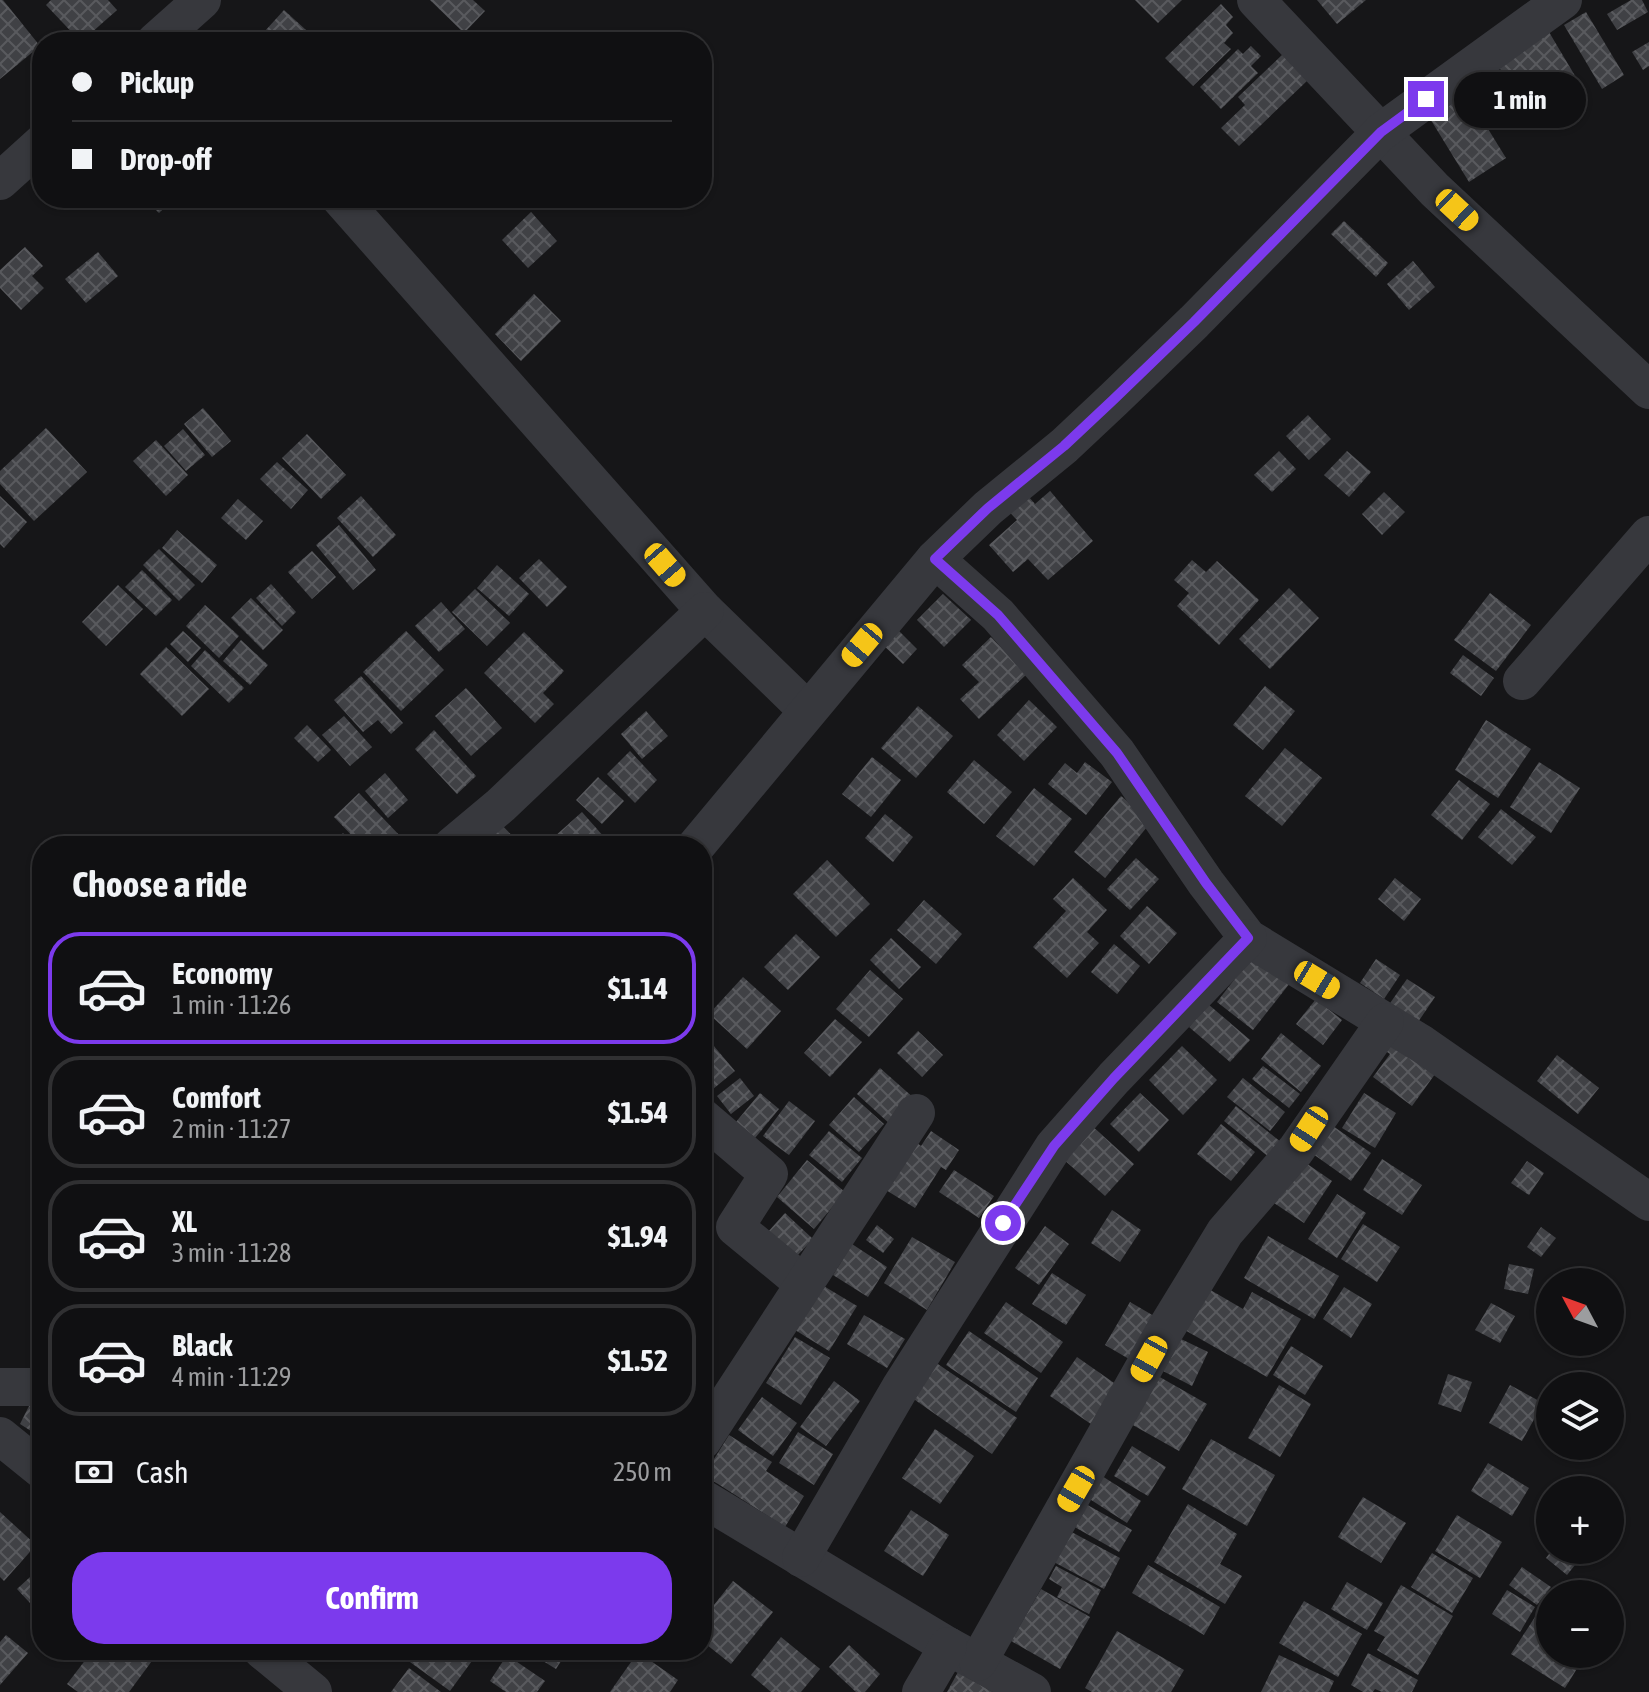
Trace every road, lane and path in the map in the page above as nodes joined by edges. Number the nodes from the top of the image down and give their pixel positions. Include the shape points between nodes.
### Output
1 (1256, 0) edge
2 (1563, 0) edge
3 (1381, 132) junction
4 (32, 152) edge
5 (0, 181) edge
6 (349, 208) edge
7 (1649, 390) edge
8 (1649, 535) edge
9 (935, 559) junction
10 (705, 611) junction
11 (1522, 681) dead end
12 (807, 710) junction
13 (464, 836) edge
14 (704, 836) edge
15 (1248, 938) junction
16 (1385, 1022) junction
17 (916, 1113) dead end
18 (712, 1126) edge
19 (1649, 1202) edge
20 (803, 1283) junction
21 (0, 1387) edge
22 (32, 1387) edge
23 (712, 1425) edge
24 (0, 1436) edge
25 (32, 1462) edge
26 (712, 1504) edge
27 (801, 1558) junction
28 (963, 1654) junction
29 (274, 1660) edge
30 (313, 1692) edge
31 (921, 1692) edge
32 (1032, 1692) edge

1 - 3 street
2 - 3 street
3 - 7 street via 1435,190
3 - 9 street via 1113,400
4 - 5 street
6 - 10 street
8 - 11 street
9 - 12 street
9 - 15 street via 998,615 1117,753
10 - 12 street
10 - 13 street
12 - 14 street
15 - 16 street
15 - 27 street via 1054,1146 900,1388
16 - 19 street
16 - 28 street via 1296,1150 1225,1232
17 - 20 street
18 - 20 street via 769,1174 735,1227
20 - 23 street
21 - 22 street
24 - 25 street
26 - 27 street
27 - 28 street
28 - 31 street
28 - 32 street
29 - 30 street

